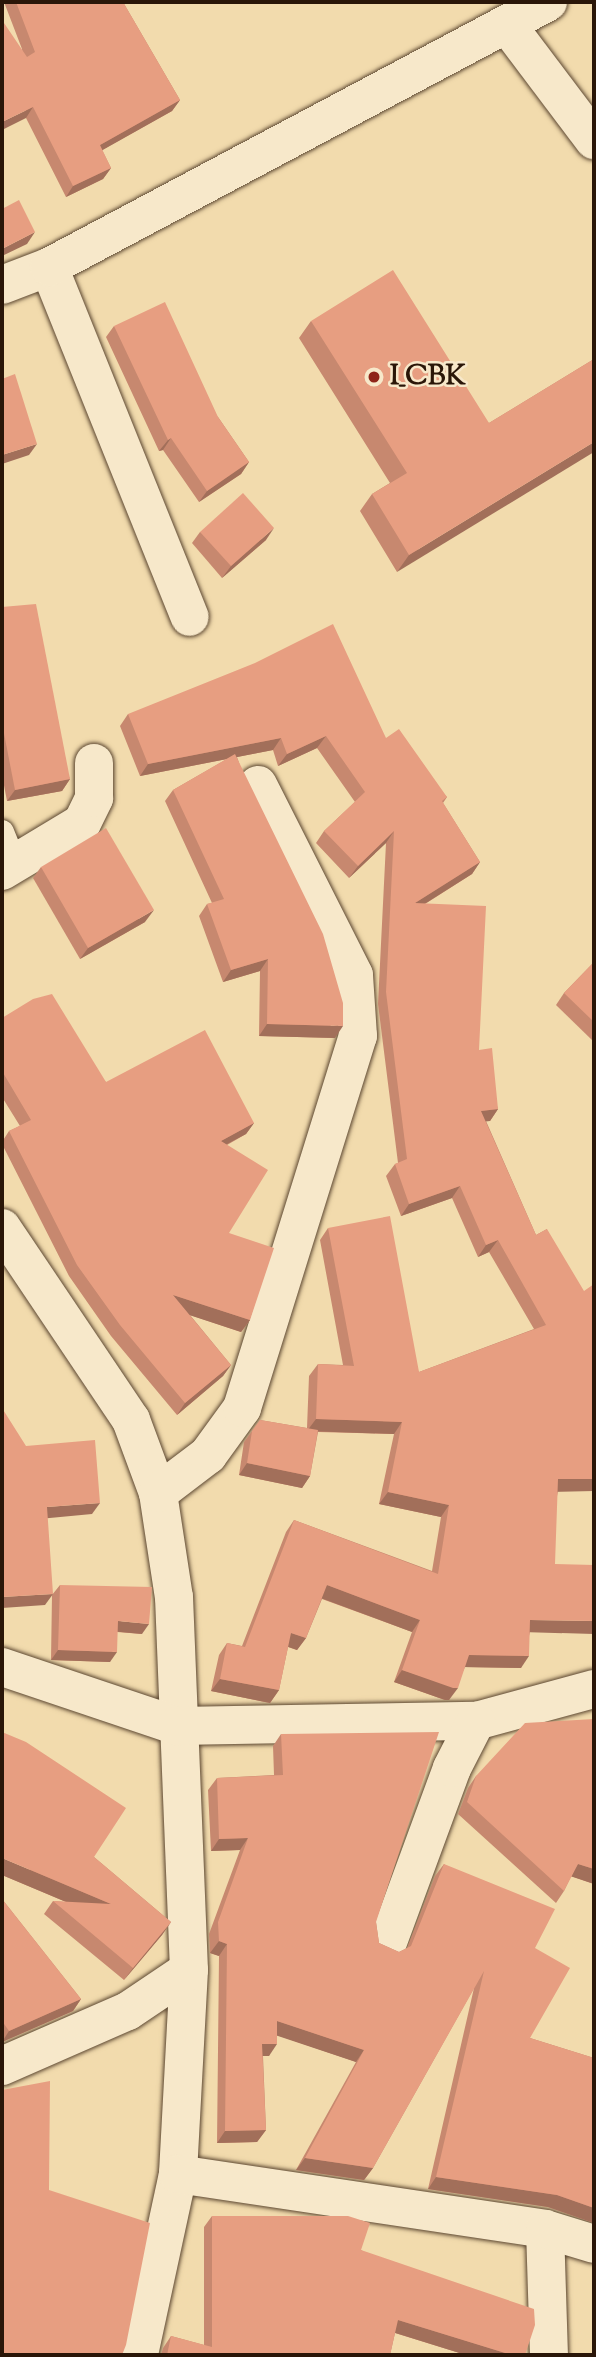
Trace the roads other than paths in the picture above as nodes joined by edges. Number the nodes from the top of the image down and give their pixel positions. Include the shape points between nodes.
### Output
1 (548, 2) edge
2 (508, 26) junction
3 (594, 140) edge
4 (49, 267) junction
5 (2, 285) edge
6 (190, 617) dead end
7 (94, 762) dead end
8 (258, 785) dead end
9 (6, 856) edge
10 (2, 1228) edge
11 (158, 1493) junction
12 (2, 1667) edge
13 (594, 1689) edge
14 (476, 1721) junction
15 (177, 1726) junction
16 (388, 1942) dead end
17 (189, 1970) junction
18 (2, 2066) edge
19 (178, 2174) junction
20 (545, 2229) junction
21 (594, 2244) edge
22 (139, 2355) edge
23 (549, 2355) edge

1 - 2 street
2 - 3 street
2 - 4 street
4 - 5 street
4 - 6 street
7 - 9 street via 94,798 82,823
8 - 11 street via 354,975 358,1036 242,1408 208,1455
10 - 11 street via 131,1420
11 - 15 street via 174,1597
12 - 15 street
13 - 14 street
14 - 15 street
14 - 16 street via 452,1768
15 - 17 street
17 - 18 street via 128,2011
17 - 19 street
19 - 20 street
19 - 22 street
20 - 21 street
20 - 23 street

